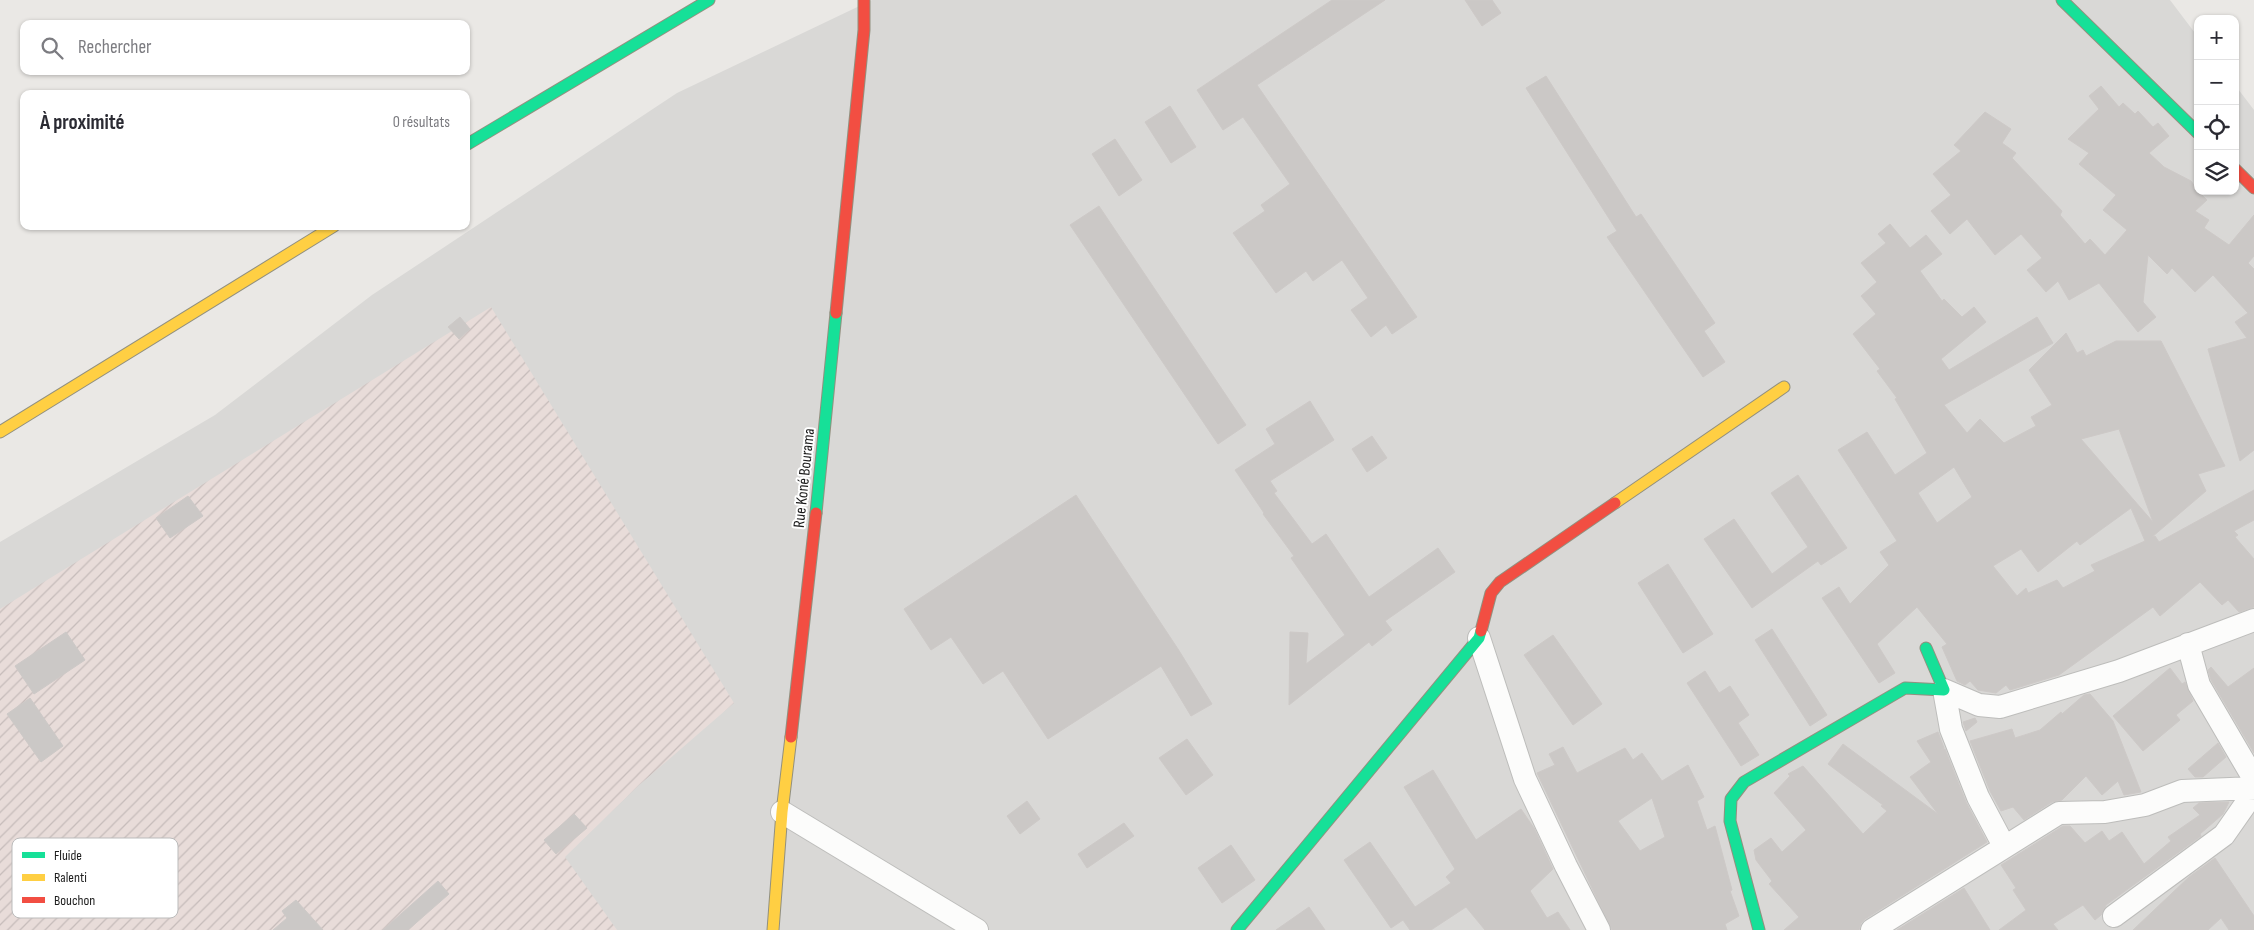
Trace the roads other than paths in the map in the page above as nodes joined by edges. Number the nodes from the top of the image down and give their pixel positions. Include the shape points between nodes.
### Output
1 (709, 0) edge
2 (864, 0) edge
3 (875, 0) edge
4 (2062, 0) edge
5 (864, 30) junction
6 (2194, 129) edge
7 (470, 143) edge
8 (2239, 174) edge
9 (2254, 188) edge
10 (328, 230) edge
11 (1784, 387) dead end
12 (0, 432) edge
13 (2254, 620) edge
14 (1479, 638) junction
15 (2188, 644) junction
16 (1926, 648) dead end
17 (1944, 690) junction
18 (2254, 779) edge
19 (2254, 790) edge
20 (782, 812) junction
21 (2004, 846) junction
22 (2114, 916) dead end
23 (773, 930) edge
24 (977, 930) edge
25 (1237, 930) edge
26 (1599, 930) edge
27 (1759, 930) edge
28 (1872, 930) edge

1 - 7 main road
2 - 5 main road, Rue Koné Bourama
3 - 5 main road, Rue Koné Bourama
4 - 6 main road
5 - 20 main road, Rue Koné Bourama via 815,523
8 - 9 main road
10 - 12 main road
11 - 14 main road via 1500,582 1491,594
13 - 15 street
14 - 25 main road
14 - 26 street via 1526,779
15 - 17 street via 2119,672 2000,707 1979,705
15 - 18 street via 2199,685
16 - 17 main road
17 - 21 street via 1954,738 1978,797
17 - 27 main road via 1905,688 1744,782 1731,799 1730,820
19 - 21 street via 2182,791 2145,805 2105,812 2059,813
19 - 22 street via 2224,834
20 - 23 main road, Rue Koné Bourama
20 - 24 street
21 - 28 street

